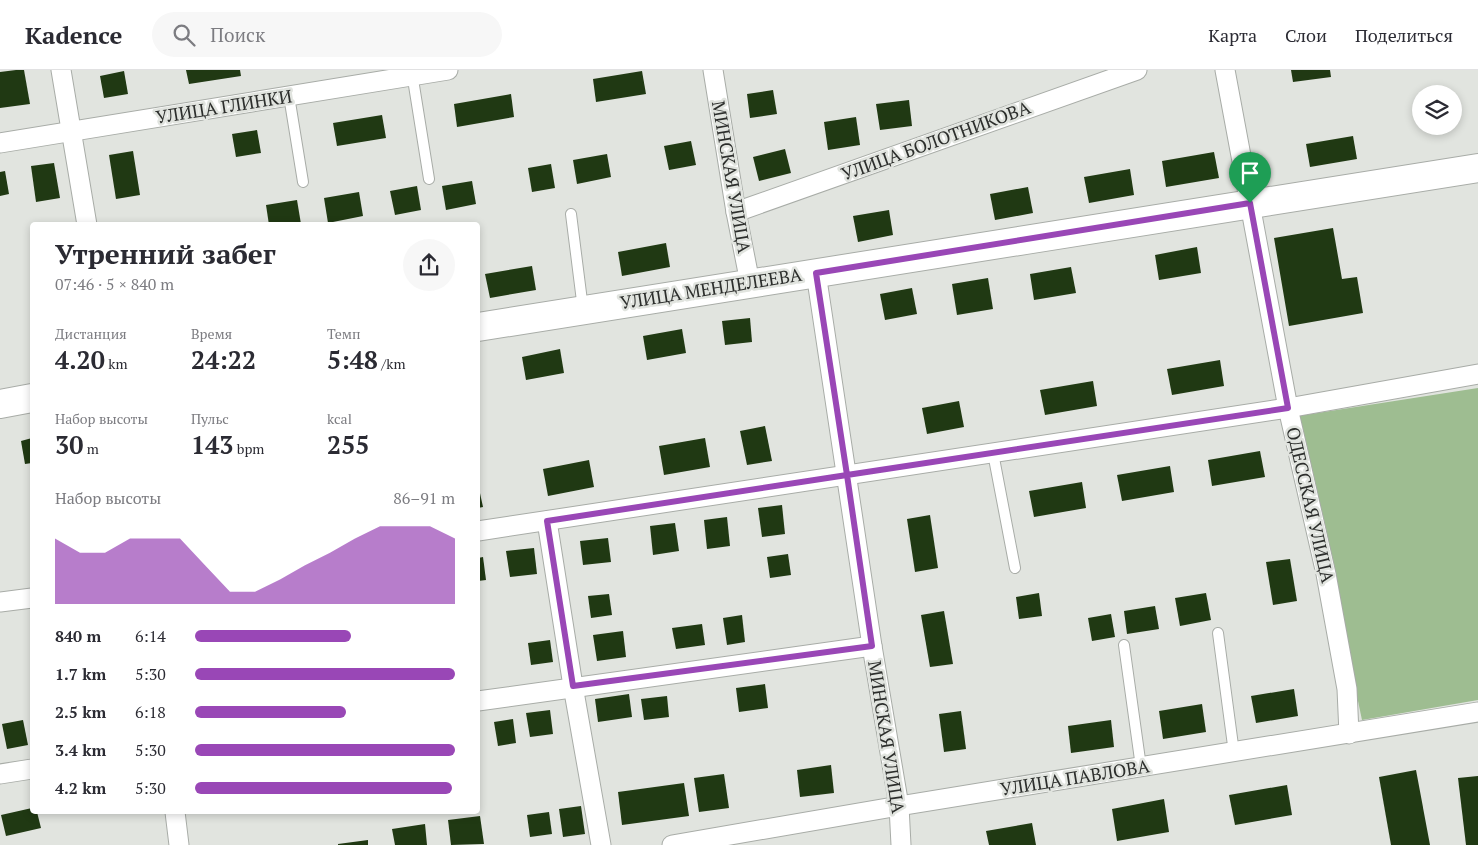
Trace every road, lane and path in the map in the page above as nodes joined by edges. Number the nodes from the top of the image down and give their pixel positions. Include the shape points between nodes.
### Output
1 (61, 70) edge
2 (448, 70) edge
3 (712, 70) edge
4 (1137, 70) edge
5 (1225, 70) edge
6 (412, 73) edge
7 (289, 96) junction
8 (72, 132) junction
9 (0, 143) edge
10 (1478, 168) edge
11 (429, 179) dead end
12 (303, 182) dead end
13 (1250, 203) junction
14 (736, 212) junction
15 (570, 214) dead end
16 (87, 222) edge
17 (816, 273) junction
18 (750, 283) junction
19 (583, 310) junction
20 (480, 327) edge
21 (1478, 374) edge
22 (30, 398) edge
23 (0, 404) edge
24 (1288, 408) junction
25 (993, 453) junction
26 (847, 475) junction
27 (547, 521) junction
28 (480, 532) edge
29 (1015, 568) dead end
30 (30, 598) edge
31 (0, 602) edge
32 (1218, 633) dead end
33 (1124, 645) dead end
34 (872, 646) junction
35 (573, 686) junction
36 (480, 701) edge
37 (1478, 712) edge
38 (1349, 734) junction
39 (1234, 753) junction
40 (1141, 767) junction
41 (30, 769) edge
42 (0, 774) edge
43 (898, 806) junction
44 (175, 814) edge
45 (180, 845) edge
46 (602, 845) edge
47 (672, 845) edge
48 (901, 845) edge

1 - 8 street
2 - 6 street, УЛИЦА ГЛИНКИ
3 - 14 street, МИНСКАЯ УЛИЦА
4 - 14 street, УЛИЦА БОЛОТНИКОВА
5 - 13 street, ОДЕССКАЯ УЛИЦА
6 - 7 street, УЛИЦА ГЛИНКИ
6 - 11 lane
7 - 8 street, УЛИЦА ГЛИНКИ
7 - 12 lane
8 - 9 street, УЛИЦА ГЛИНКИ
8 - 16 street
10 - 13 street, УЛИЦА МЕНДЕЛЕЕВА
13 - 17 street, УЛИЦА МЕНДЕЛЕЕВА
13 - 24 street, ОДЕССКАЯ УЛИЦА
14 - 18 street, МИНСКАЯ УЛИЦА
15 - 19 lane
17 - 18 street, УЛИЦА МЕНДЕЛЕЕВА
17 - 26 street, МИНСКАЯ УЛИЦА
18 - 19 street, УЛИЦА МЕНДЕЛЕЕВА
19 - 20 street, УЛИЦА МЕНДЕЛЕЕВА
21 - 24 street
22 - 23 street
24 - 25 street
24 - 38 street, ОДЕССКАЯ УЛИЦА via 1326,574 1347,689
25 - 26 street
25 - 29 lane
26 - 27 street
26 - 34 street, МИНСКАЯ УЛИЦА
27 - 28 street
27 - 35 street
30 - 31 street
32 - 39 lane
33 - 40 lane
34 - 35 street
34 - 43 street, МИНСКАЯ УЛИЦА
35 - 36 street
35 - 46 street
37 - 38 street, УЛИЦА ПАВЛОВА
38 - 39 street, УЛИЦА ПАВЛОВА
39 - 40 street, УЛИЦА ПАВЛОВА
40 - 43 street, УЛИЦА ПАВЛОВА
41 - 42 street
43 - 47 street, УЛИЦА ПАВЛОВА
43 - 48 street, МИНСКАЯ УЛИЦА
44 - 45 street

